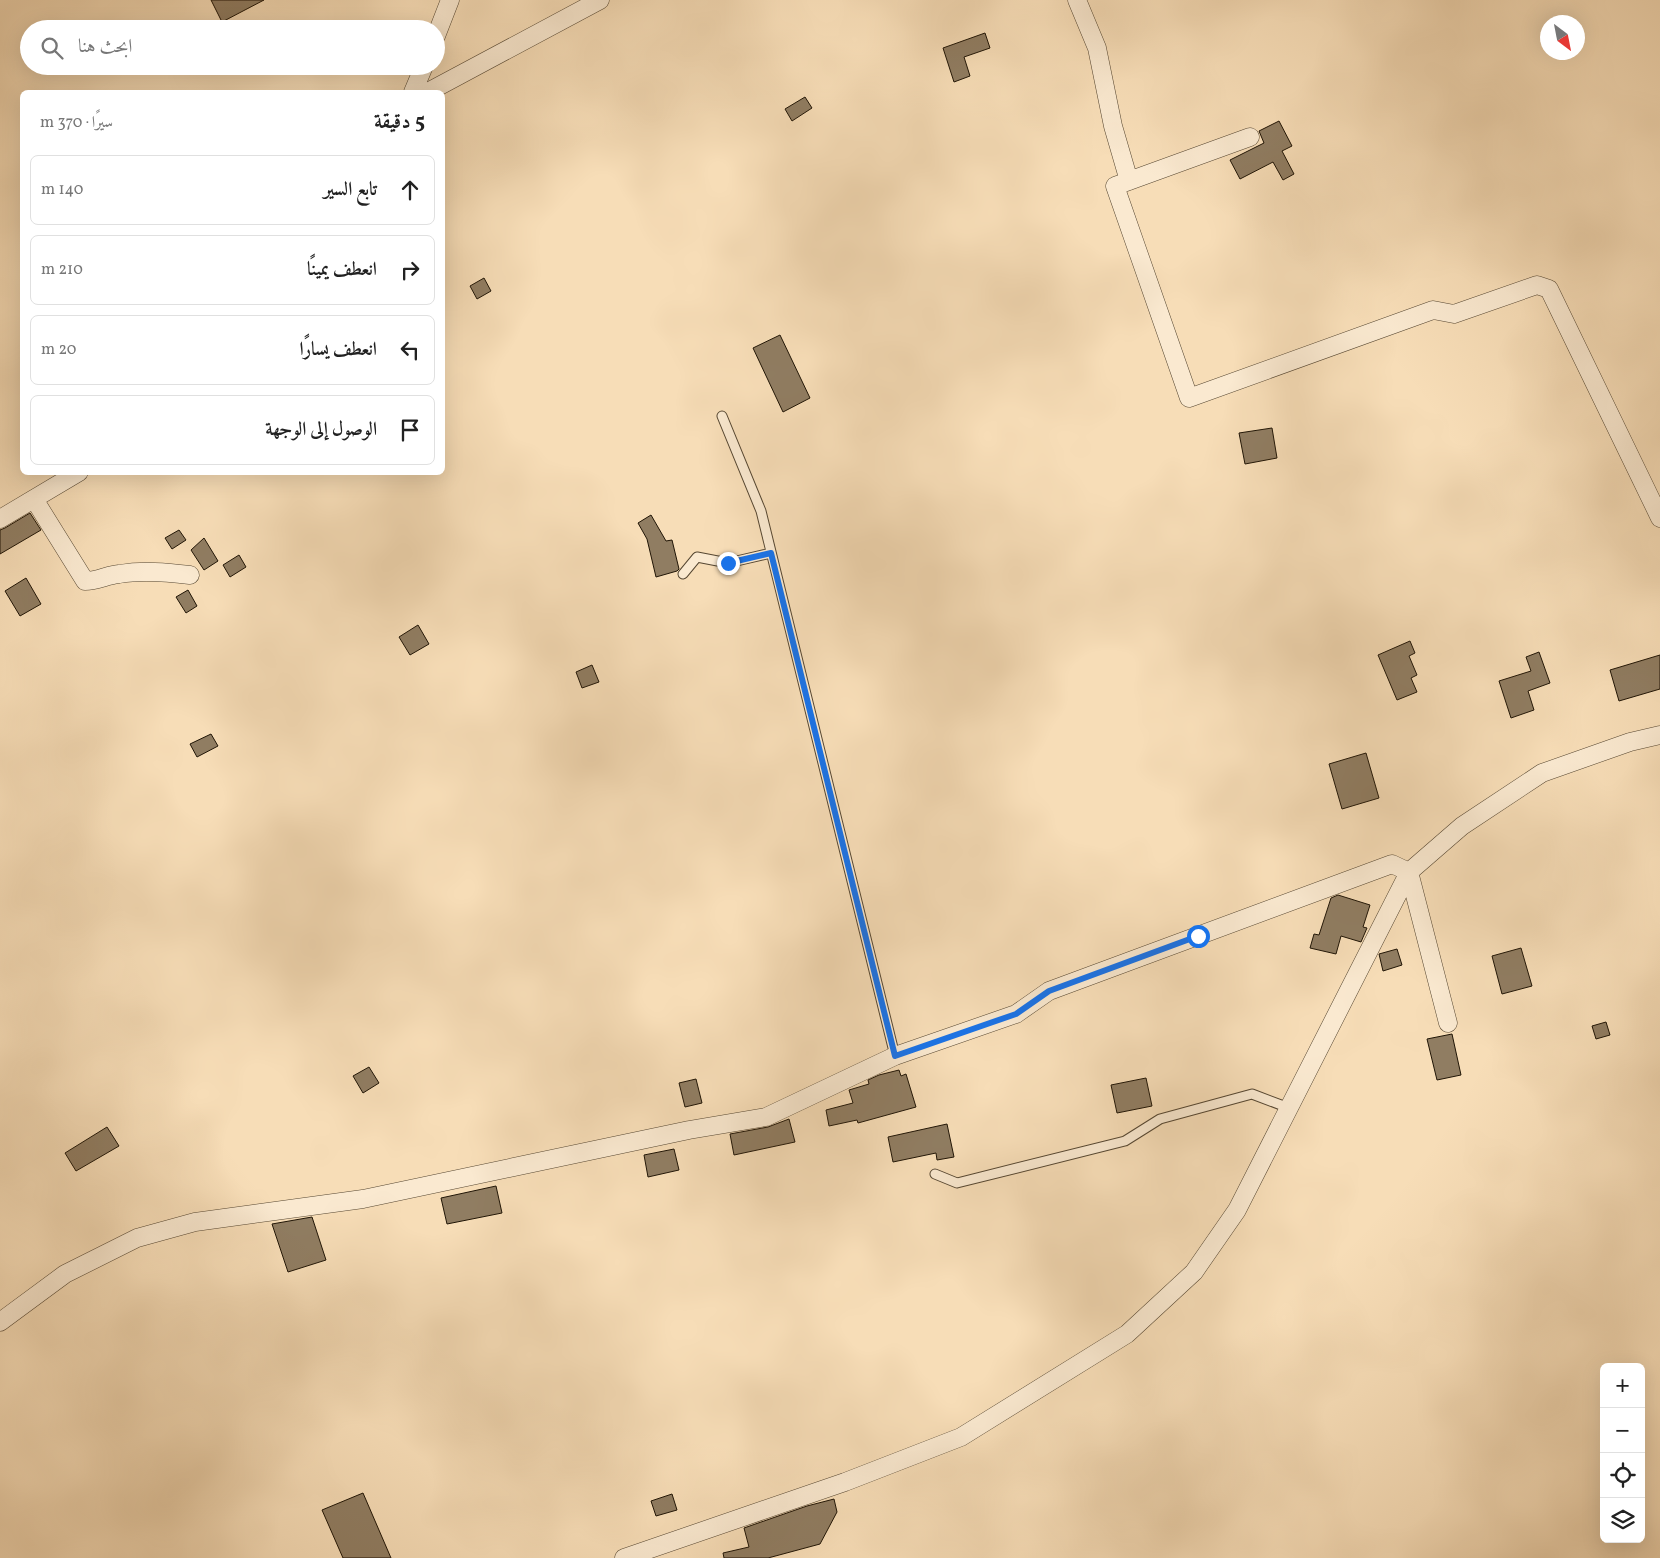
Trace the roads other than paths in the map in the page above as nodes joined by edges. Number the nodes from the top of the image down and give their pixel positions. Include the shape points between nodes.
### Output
1 (450, 0) edge
2 (600, 0) edge
3 (1077, 0) edge
4 (442, 20) edge
5 (420, 75) edge
6 (414, 90) edge
7 (432, 90) edge
8 (1250, 137) dead end
9 (1129, 181) junction
10 (722, 416) dead end
11 (74, 475) edge
12 (34, 499) junction
13 (1660, 518) edge
14 (0, 519) edge
15 (771, 553) junction
16 (683, 574) dead end
17 (190, 575) dead end
18 (1660, 735) edge
19 (1409, 872) junction
20 (1448, 1023) dead end
21 (895, 1056) junction
22 (1289, 1108) junction
23 (935, 1174) dead end
24 (0, 1322) edge
25 (624, 1558) edge

1 - 4 street
2 - 7 street
3 - 9 street via 1097,48 1113,126
5 - 6 street
8 - 9 street
9 - 13 street via 1116,186 1189,398 1433,310 1454,314 1537,285 1549,289
10 - 15 lane via 761,511
11 - 12 street
12 - 14 street
12 - 17 street via 85,581 156,571
15 - 16 lane via 728,563 696,558
15 - 21 lane
18 - 19 street via 1630,742 1542,773 1462,826
19 - 20 street
19 - 21 street via 1392,864 1049,991 1016,1014
19 - 22 street
21 - 24 street via 766,1118 689,1130 363,1199 195,1222 137,1238 65,1274
22 - 23 lane via 1252,1094 1160,1119 1126,1141 957,1183
22 - 25 street via 1237,1210 1194,1272 1127,1334 961,1437 845,1482

